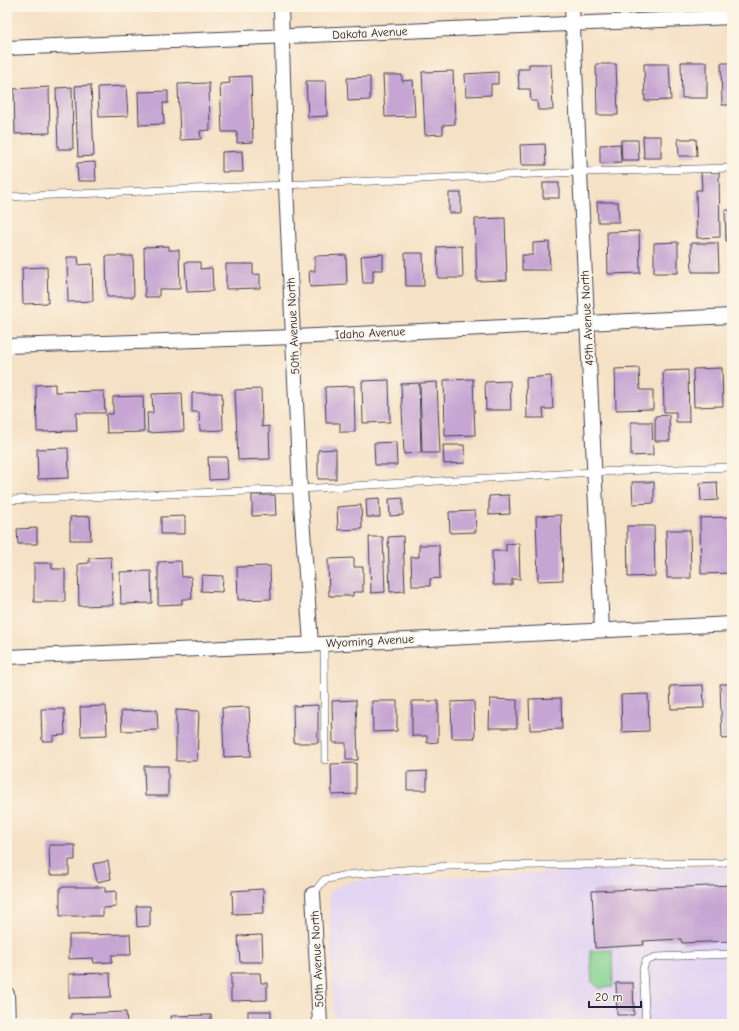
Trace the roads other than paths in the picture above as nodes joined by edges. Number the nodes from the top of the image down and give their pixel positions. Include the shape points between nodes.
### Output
1 (281, 7) edge
2 (572, 7) edge
3 (732, 17) edge
4 (572, 23) junction
5 (283, 37) junction
6 (7, 48) edge
7 (732, 168) edge
8 (580, 172) junction
9 (286, 186) junction
10 (7, 197) edge
11 (732, 316) edge
12 (587, 322) junction
13 (294, 336) junction
14 (7, 346) edge
15 (732, 467) edge
16 (594, 472) junction
17 (300, 489) junction
18 (7, 500) edge
19 (732, 624) edge
20 (602, 630) junction
21 (317, 644) junction
22 (7, 657) edge
23 (325, 760) dead end
24 (732, 860) edge
25 (313, 894) joint
26 (732, 954) edge
27 (7, 994) edge
28 (8, 1024) edge
29 (320, 1024) edge
30 (646, 1024) edge

1 - 5 street, 50th Avenue North
2 - 4 street, 49th Avenue North
3 - 4 street, Dakota Avenue
4 - 5 street, Dakota Avenue
4 - 8 street, 49th Avenue North
5 - 6 street, Dakota Avenue
5 - 9 street, 50th Avenue North
7 - 8 lane
8 - 9 lane
8 - 12 street, 49th Avenue North
9 - 10 lane
9 - 13 street, 50th Avenue North
11 - 12 street, Idaho Avenue
12 - 13 street, Idaho Avenue
12 - 16 street, 49th Avenue North
13 - 14 street, Idaho Avenue
13 - 17 street, 50th Avenue North
15 - 16 lane
16 - 17 lane
16 - 20 street, 49th Avenue North
17 - 18 lane
17 - 21 street, 50th Avenue North
19 - 20 street, Wyoming Avenue
20 - 21 street, Wyoming Avenue
21 - 22 street, Wyoming Avenue
21 - 23 lane
24 - 25 lane via 714,863 448,866 346,875 324,880
25 - 29 street, 50th Avenue North
26 - 30 lane via 656,957 646,961 643,969
27 - 28 street

